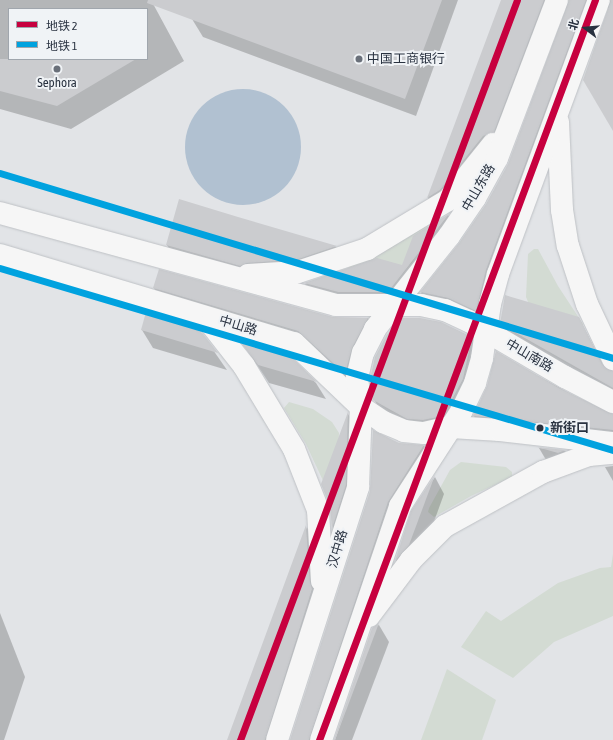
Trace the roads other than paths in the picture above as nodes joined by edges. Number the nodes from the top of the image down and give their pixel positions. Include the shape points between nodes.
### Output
1 (556, 0) edge
2 (599, 0) edge
3 (518, 102) junction
4 (558, 112) junction
5 (0, 213) edge
6 (0, 255) edge
7 (205, 270) junction
8 (395, 305) junction
9 (192, 313) junction
10 (486, 331) junction
11 (362, 353) joint
12 (613, 359) edge
13 (613, 402) edge
14 (361, 407) junction
15 (451, 427) junction
16 (613, 443) edge
17 (613, 453) edge
18 (316, 619) junction
19 (360, 628) junction
20 (276, 740) edge
21 (321, 740) edge

1 - 3 main road, 中山东路
2 - 4 main road
3 - 7 main road via 493,144 448,200 367,249 298,272 240,276
3 - 8 main road, 中山东路 via 497,158 475,198
4 - 10 main road via 498,274
4 - 12 main road via 562,210 568,246 587,304
5 - 7 main road
6 - 9 main road, 中山路
7 - 8 main road via 336,305
8 - 10 main road, 中山南路 via 421,305 445,310
8 - 11 main road, 中山东路 via 374,329
9 - 14 main road, 中山路 via 294,343
9 - 18 main road via 212,324 244,366 294,449 310,485 318,510 321,544 322,581
10 - 13 main road, 中山南路
10 - 15 main road via 475,383
11 - 14 main road, 汉中路 via 357,378
14 - 15 main road, 中山路 via 383,422 404,431 424,434
14 - 18 main road, 汉中路 via 358,487
15 - 16 main road via 530,432
15 - 19 main road via 400,506
17 - 19 main road via 589,455 543,472 445,526 411,560
18 - 20 main road, 汉中路
19 - 21 main road

